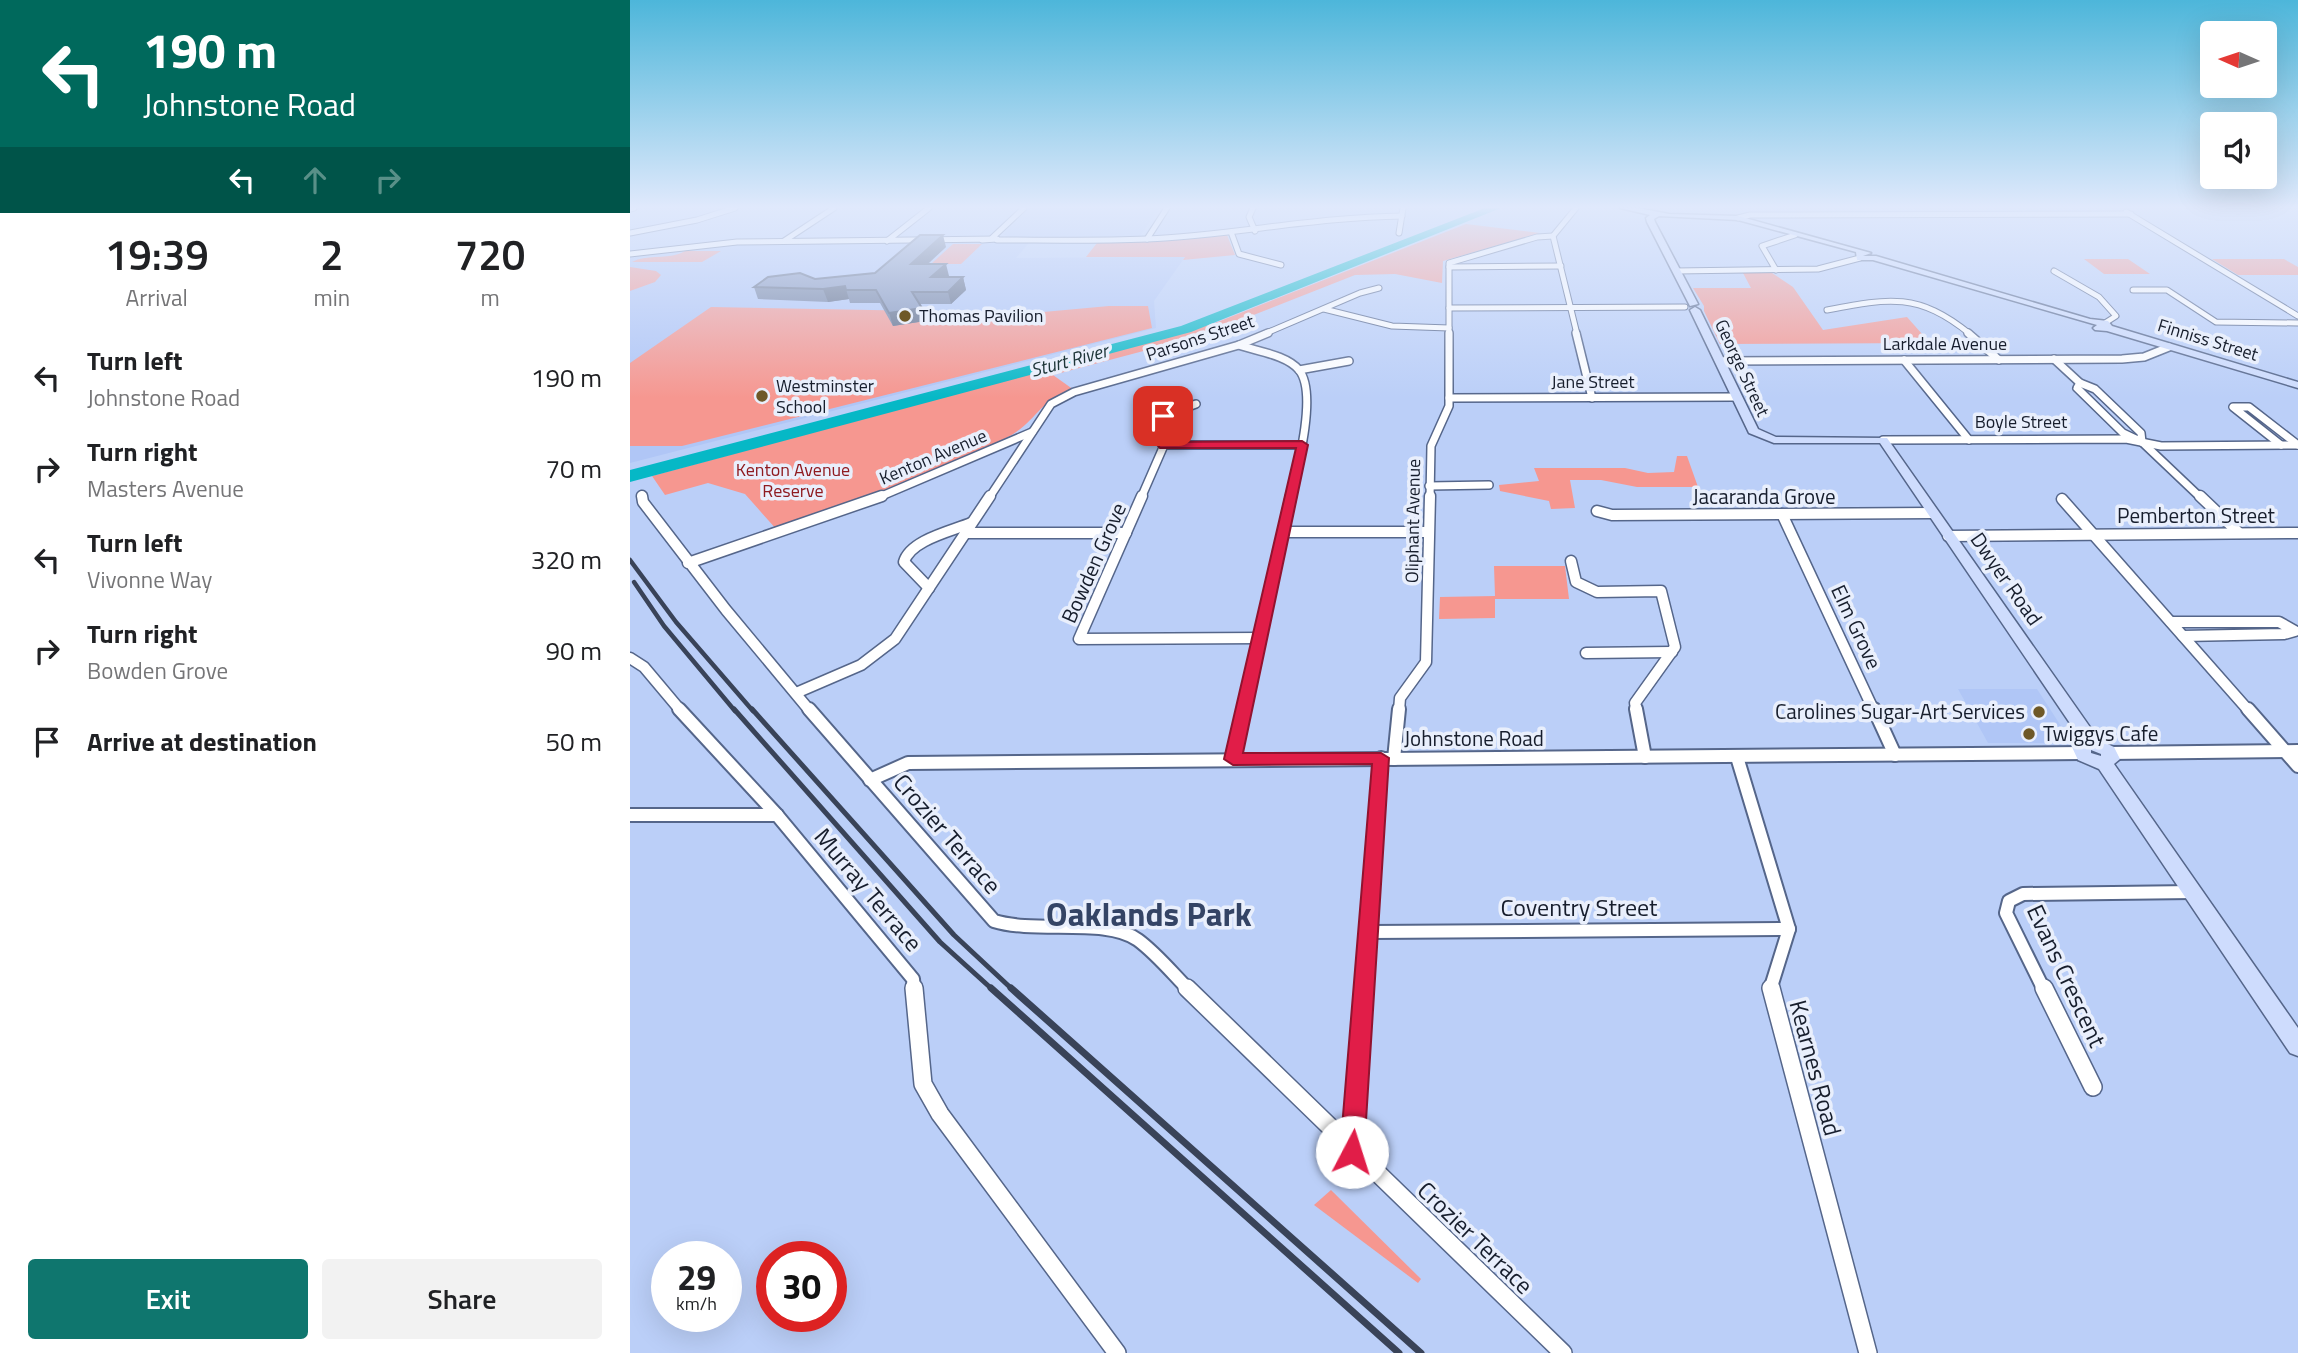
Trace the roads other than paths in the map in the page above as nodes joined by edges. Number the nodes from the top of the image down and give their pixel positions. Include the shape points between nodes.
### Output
1 (1449, 271) edge
2 (1562, 271) edge
3 (1676, 271) edge
4 (1917, 271) edge
5 (2054, 271) dead end
6 (2225, 271) edge
7 (1379, 288) dead end
8 (2133, 290) dead end
9 (1691, 307) junction
10 (1449, 308) junction
11 (1571, 308) junction
12 (1324, 309) junction
13 (1827, 310) dead end
14 (2298, 316) edge
15 (2298, 323) edge
16 (2106, 325) junction
17 (1449, 328) junction
18 (1239, 345) junction
19 (2169, 347) junction
20 (2054, 359) junction
21 (1905, 360) junction
22 (1999, 360) junction
23 (1349, 361) dead end
24 (1720, 361) junction
25 (1299, 369) junction
26 (2080, 383) junction
27 (2298, 386) edge
28 (1737, 397) junction
29 (1449, 398) junction
30 (1592, 398) junction
31 (1196, 404) dead end
32 (1032, 432) junction
33 (1761, 437) joint
34 (1883, 440) junction
35 (1969, 440) junction
36 (2142, 442) junction
37 (1165, 445) junction
38 (1302, 445) junction
39 (2281, 445) junction
40 (2298, 445) edge
41 (987, 452) junction
42 (1014, 458) junction
43 (1489, 485) dead end
44 (1429, 486) junction
45 (642, 495) dead end
46 (2062, 499) dead end
47 (1597, 511) dead end
48 (1932, 513) junction
49 (1782, 514) junction
50 (972, 522) junction
51 (1428, 531) junction
52 (1283, 532) junction
53 (1126, 533) junction
54 (2239, 533) junction
55 (2298, 533) edge
56 (965, 534) junction
57 (2094, 535) junction
58 (1948, 536) junction
59 (1571, 561) dead end
60 (688, 563) junction
61 (929, 588) junction
62 (2171, 622) junction
63 (2183, 636) junction
64 (1261, 638) junction
65 (1672, 652) junction
66 (1586, 653) dead end
67 (633, 659) edge
68 (796, 693) junction
69 (2087, 748) junction
70 (2285, 751) junction
71 (2298, 751) edge
72 (1895, 755) junction
73 (1645, 757) junction
74 (1737, 757) junction
75 (2107, 758) junction
76 (1233, 759) junction
77 (1387, 759) junction
78 (2298, 766) edge
79 (870, 780) junction
80 (630, 815) edge
81 (777, 815) junction
82 (2193, 892) junction
83 (1789, 929) junction
84 (1370, 932) junction
85 (2298, 1046) edge
86 (2093, 1087) dead end
87 (1352, 1152) junction
88 (1117, 1353) edge
89 (1563, 1353) edge
90 (1868, 1353) edge

1 - 10 street, Oliphant Avenue
2 - 11 street
3 - 9 street, George Street
4 - 16 street, Finniss Street via 2094,327
5 - 16 street via 2111,307 2116,316
6 - 14 street
7 - 12 street, Parsons Street
8 - 15 street via 2167,290 2216,322
9 - 11 street
9 - 24 street, George Street
10 - 11 street
10 - 17 street, Oliphant Avenue
11 - 30 street
12 - 17 street via 1392,326
12 - 18 street, Parsons Street
13 - 22 street via 1892,299 1914,301 1974,338
16 - 19 street, Finniss Street
17 - 29 street, Oliphant Avenue
18 - 25 street
18 - 32 street, Parsons Street via 1062,397 1051,404
19 - 20 street, Larkdale Avenue via 2144,357
19 - 27 street, Finniss Street
20 - 22 street, Larkdale Avenue
20 - 26 street
21 - 22 street, Larkdale Avenue
21 - 24 street, Larkdale Avenue
21 - 35 street
23 - 25 street
24 - 28 street, George Street
25 - 38 street via 1307,391
26 - 36 street via 2095,389 2141,433
26 - 36 street via 2077,388 2123,433
28 - 30 street, Jane Street
28 - 33 street, George Street via 1753,431
29 - 30 street, Jane Street
29 - 44 street, Oliphant Avenue via 1450,406 1431,446
31 - 37 street via 1154,422 1151,433
32 - 41 street, Kenton Avenue
32 - 42 street, Parsons Street
33 - 34 street, Boyle Street
34 - 35 street, Boyle Street
34 - 48 street, Dwyer Road
35 - 36 street, Boyle Street
36 - 39 street, Boyle Street via 2161,446
36 - 54 street
37 - 38 street
37 - 53 street, Bowden Grove
38 - 52 street
39 - 40 street, Boyle Street
39 - 40 street, Boyle Street via 2233,407 2249,407
41 - 42 street
41 - 60 street, Kenton Avenue via 872,500
42 - 50 street, Parsons Street
43 - 44 street
44 - 51 street, Oliphant Avenue
45 - 60 street, Crozier Terrace
46 - 57 street, Pemberton Street
47 - 49 street, Jacaranda Grove via 1612,515
48 - 49 street, Jacaranda Grove
48 - 58 street, Dwyer Road
49 - 72 street, Elm Grove
50 - 56 street, Parsons Street
50 - 61 street via 906,555 905,562
51 - 52 street
51 - 77 street, Oliphant Avenue via 1426,662 1400,698
52 - 64 street
53 - 56 street
53 - 64 street, Bowden Grove via 1079,639
54 - 55 street, Pemberton Street
54 - 57 street, Pemberton Street
56 - 61 street, Parsons Street
57 - 58 street, Pemberton Street
57 - 62 street
58 - 69 street, Dwyer Road
59 - 65 street via 1579,587 1593,592 1665,590 1675,647
60 - 68 street, Crozier Terrace
61 - 68 street, Parsons Street via 887,647
62 - 63 street
62 - 63 street via 2279,622 2295,631
63 - 70 street
64 - 76 street
65 - 66 street
65 - 73 street via 1635,704
67 - 81 street, Murray Terrace
68 - 79 street, Crozier Terrace
69 - 72 street, Johnstone Road
69 - 75 street via 2089,759
70 - 71 street
70 - 75 street
70 - 78 street
72 - 74 street, Johnstone Road
73 - 74 street, Johnstone Road
73 - 77 street, Johnstone Road
74 - 83 street
75 - 82 street
76 - 77 street, Johnstone Road
76 - 79 street, Johnstone Road via 908,763
77 - 84 street, Oliphant Avenue
79 - 87 street, Crozier Terrace via 994,920 1017,928 1110,928 1137,939
80 - 81 street
81 - 88 street, Murray Terrace via 913,979 923,1084 940,1114
82 - 85 street
82 - 86 street, Evans Crescent via 2023,894 2009,901 2006,914
83 - 84 street, Coventry Street
83 - 90 street, Kearnes Road via 1770,991
84 - 87 street, Oliphant Avenue
87 - 89 street, Crozier Terrace

